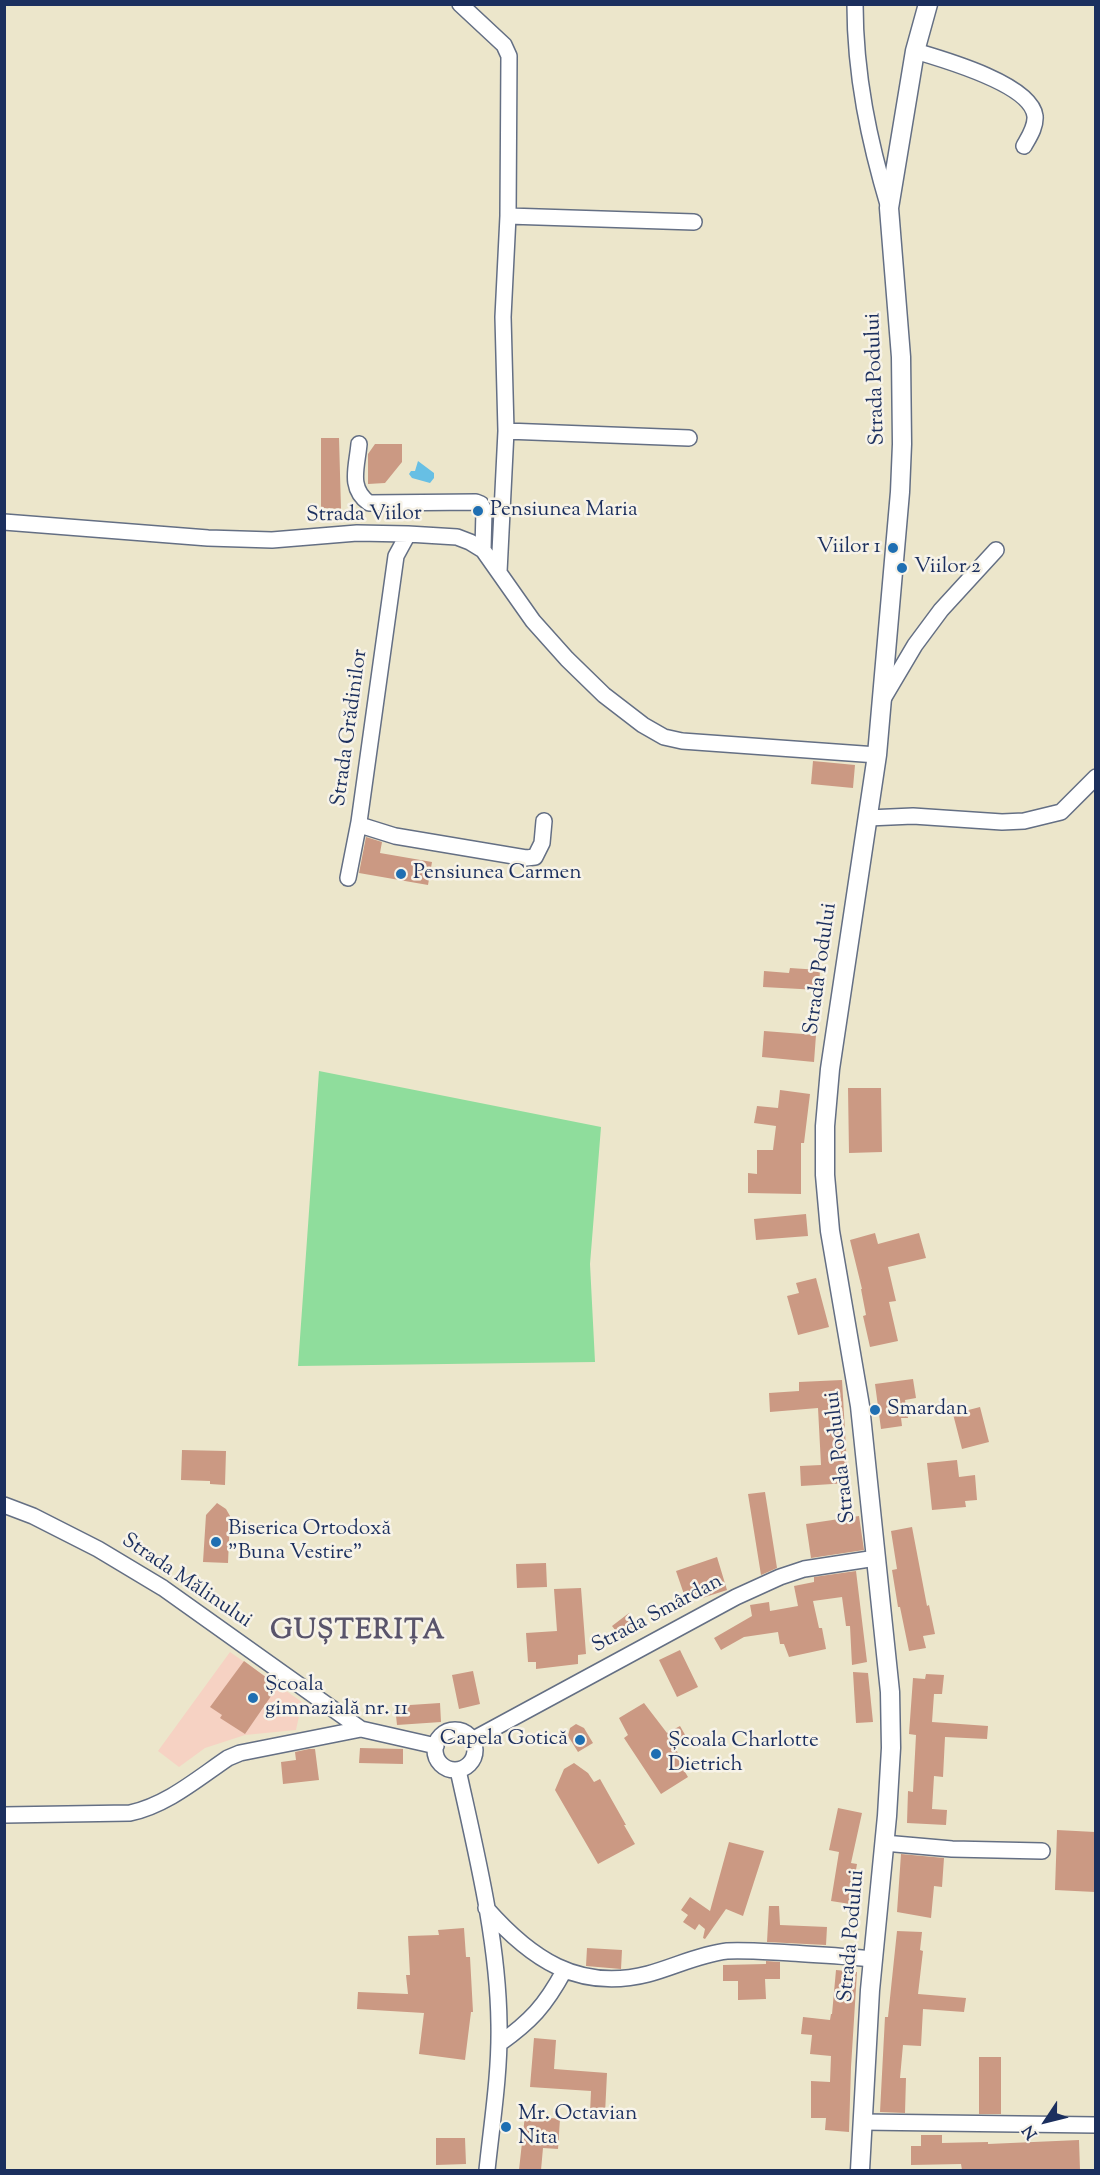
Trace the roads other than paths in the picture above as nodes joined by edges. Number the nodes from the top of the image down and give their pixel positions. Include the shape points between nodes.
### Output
1 (855, 4) edge
2 (928, 4) edge
3 (462, 7) edge
4 (915, 51) junction
5 (1024, 146) dead end
6 (889, 208) junction
7 (508, 216) junction
8 (693, 222) dead end
9 (506, 431) junction
10 (689, 438) dead end
11 (359, 444) dead end
12 (4, 522) edge
13 (408, 534) junction
14 (483, 550) junction
15 (996, 550) dead end
16 (499, 572) junction
17 (883, 699) junction
18 (878, 755) junction
19 (1095, 777) edge
20 (868, 818) junction
21 (544, 821) dead end
22 (359, 822) junction
23 (348, 878) dead end
24 (4, 1505) edge
25 (876, 1558) junction
26 (360, 1729) junction
27 (472, 1740) junction
28 (436, 1746) junction
29 (458, 1770) junction
30 (4, 1815) edge
31 (884, 1843) junction
32 (1042, 1851) dead end
33 (486, 1908) junction
34 (872, 1959) junction
35 (564, 1971) junction
36 (499, 2044) junction
37 (862, 2122) junction
38 (1095, 2125) edge
39 (487, 2170) edge
40 (860, 2170) edge

1 - 6 street via 867,127
2 - 4 street, Strada Podului
3 - 7 street via 507,50
4 - 5 street via 993,78 1027,100 1036,119
4 - 6 street, Strada Podului
6 - 17 street, Strada Podului via 901,357 902,444
7 - 8 street
7 - 9 street via 503,317
9 - 10 street
9 - 16 street
11 - 14 street via 355,485 359,496 369,503 481,504
12 - 13 street, Strada Viilor via 272,540 357,533
13 - 14 street, Strada Viilor via 457,537
13 - 22 street, Strada Grădinilor via 396,556
14 - 16 street, Strada Viilor
15 - 17 street via 941,610
16 - 18 street, Strada Viilor via 533,621 567,659 604,695 664,736 682,741
17 - 18 street, Strada Podului
18 - 20 street, Strada Podului
19 - 20 street via 1061,812 1024,821
20 - 25 street, Strada Podului via 831,1069 825,1175 830,1231 860,1406
21 - 22 street, Strada Grădinilor via 539,850 535,857 526,858 394,836
22 - 23 street
24 - 26 street, Strada Mălinului via 98,1549 163,1588
25 - 27 street, Strada Smârdan via 804,1569 780,1577
25 - 31 street, Strada Podului via 891,1737
26 - 28 street, Strada Mălinului
26 - 30 street via 240,1753 162,1803 137,1812
27 - 28 street via 455,1730 443,1735
27 - 29 street via 473,1758
28 - 29 street via 441,1764
29 - 33 street
31 - 32 street
31 - 34 street, Strada Podului
33 - 35 street via 519,1942
33 - 36 street
34 - 35 street via 749,1951 725,1952 631,1977 596,1977
34 - 37 street, Strada Podului
35 - 36 street via 536,2014
36 - 39 street
37 - 38 street
37 - 40 street, Strada Podului

